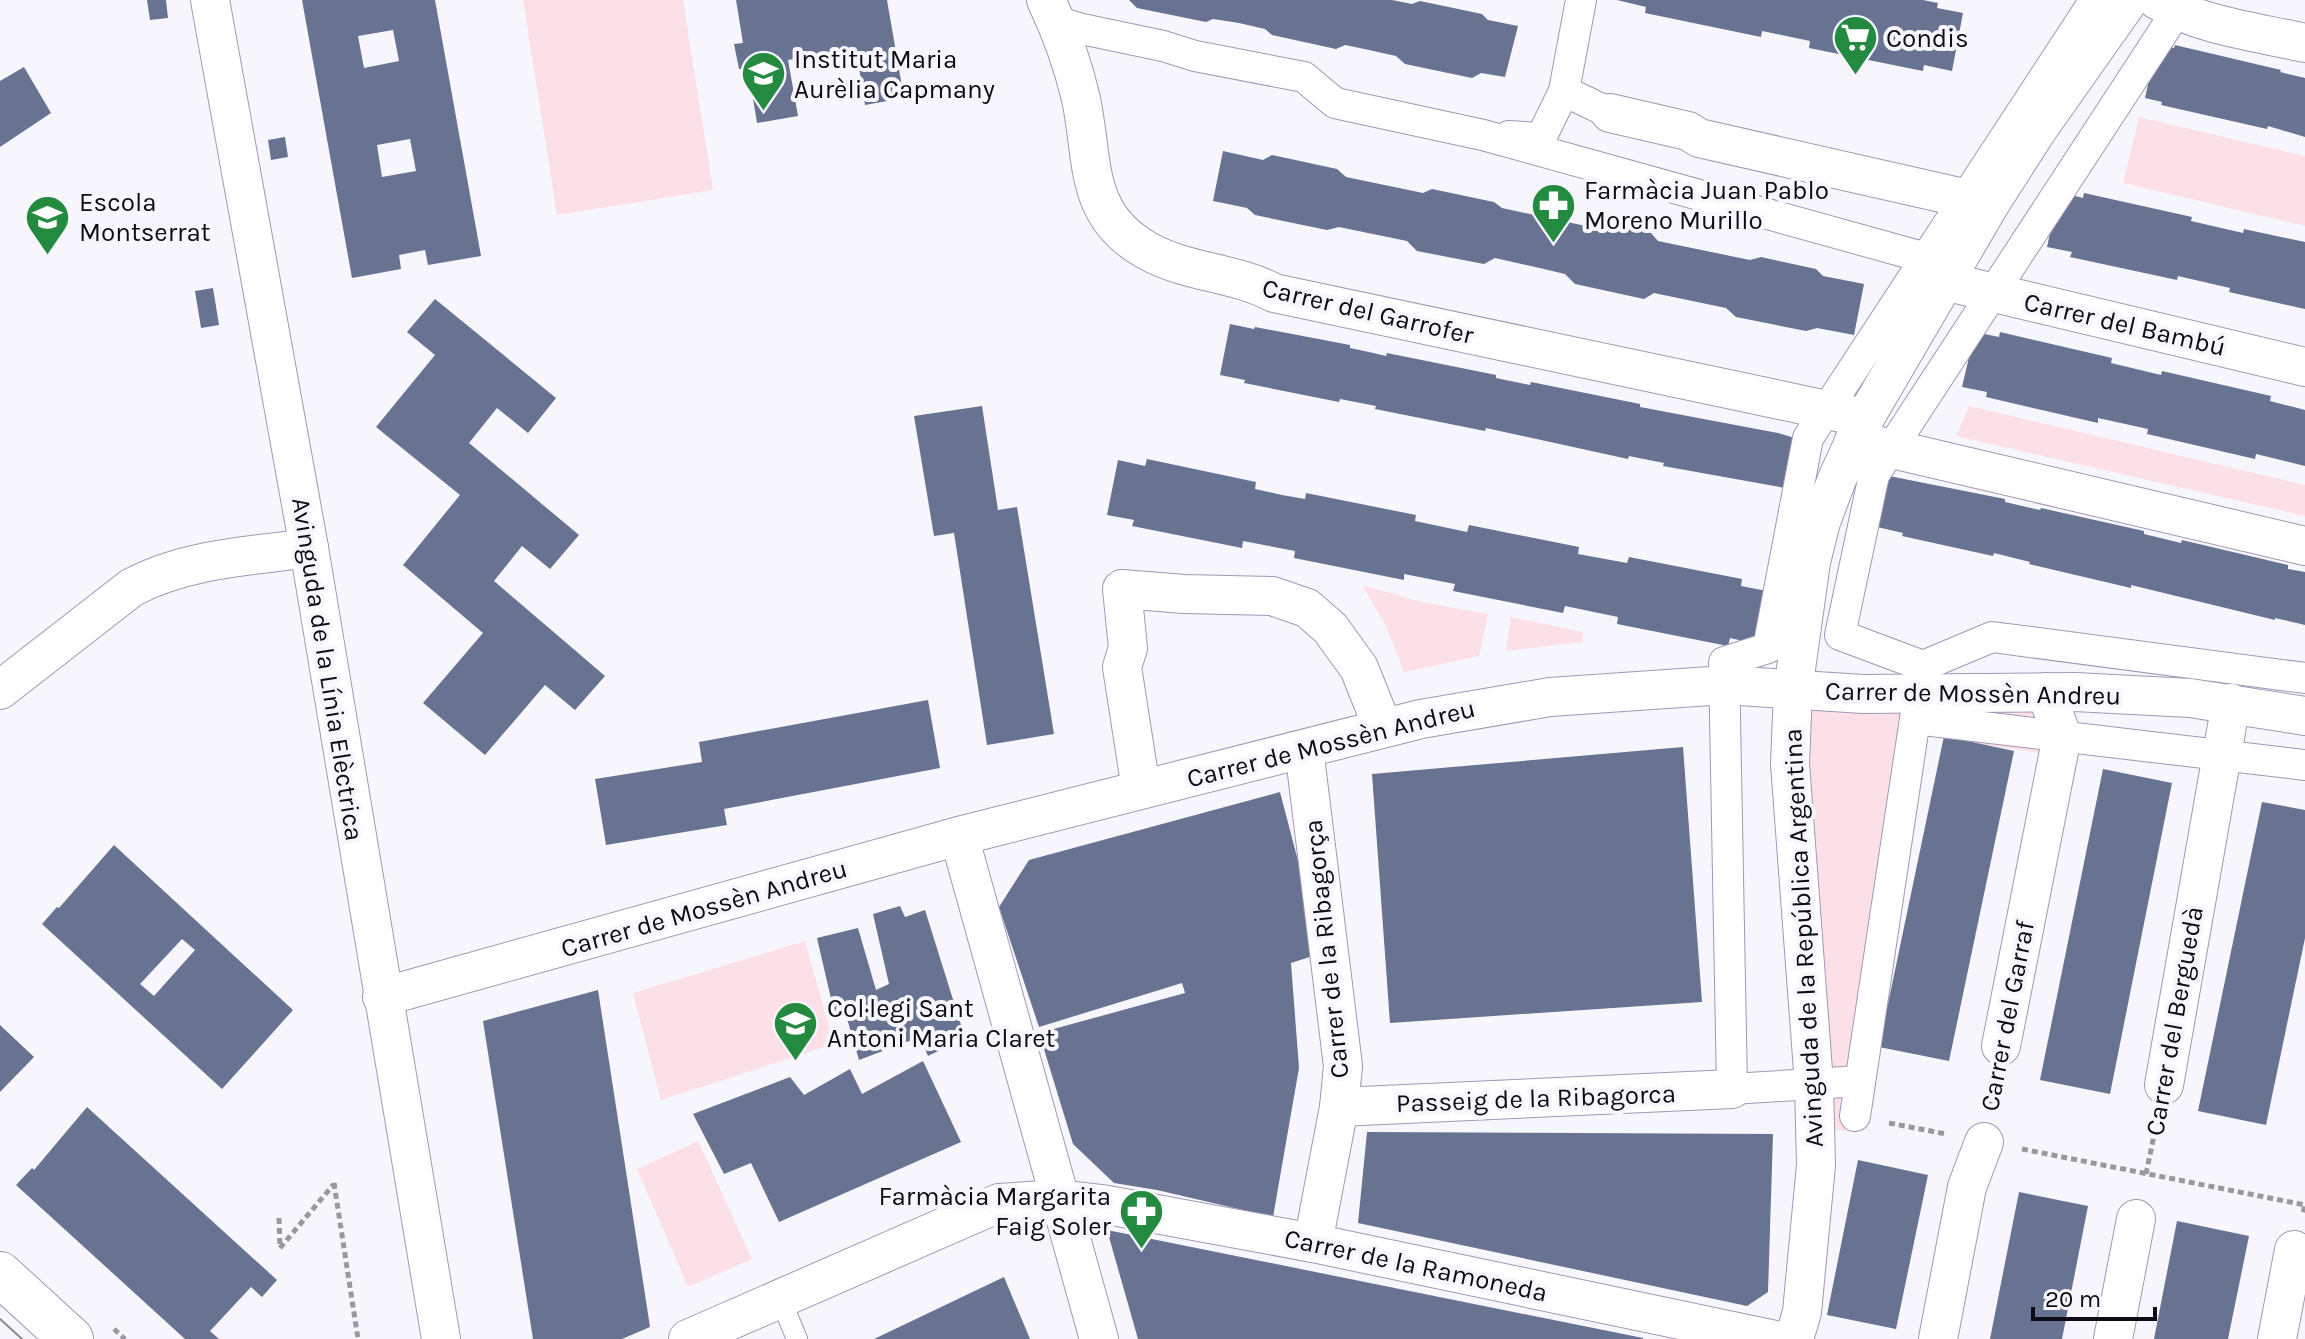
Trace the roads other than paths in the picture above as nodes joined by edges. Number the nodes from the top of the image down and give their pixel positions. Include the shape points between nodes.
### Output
1 (210, 0) edge
2 (1581, 0) edge
3 (2095, 0) edge
4 (2129, 0) edge
5 (2172, 4) edge
6 (1051, 10) edge
7 (2305, 43) edge
8 (1564, 91) junction
9 (1610, 113) joint
10 (1483, 135) junction
11 (1978, 201) junction
12 (1935, 269) junction
13 (1993, 292) junction
14 (2305, 367) edge
15 (1826, 410) junction
16 (1859, 429) junction
17 (1891, 449) junction
18 (2305, 546) edge
19 (309, 548) junction
20 (2305, 678) edge
21 (1725, 685) junction
22 (0, 690) edge
23 (1793, 690) junction
24 (2046, 692) junction
25 (1919, 693) junction
26 (2231, 703) junction
27 (2305, 716) edge
28 (1383, 728) junction
29 (2062, 736) junction
30 (1304, 749) junction
31 (2222, 755) junction
32 (2305, 765) edge
33 (1141, 789) junction
34 (959, 836) junction
35 (382, 997) junction
36 (2001, 1046) road end
37 (1860, 1081) junction
38 (1814, 1084) junction
39 (2164, 1085) road end
40 (1732, 1089) junction
41 (1339, 1107) junction
42 (1855, 1116) road end
43 (1984, 1142) road end
44 (1059, 1199) junction
45 (2136, 1219) road end
46 (1313, 1243) junction
47 (2294, 1250) dead end
48 (0, 1274) edge
49 (780, 1298) junction
50 (71, 1339) edge
51 (441, 1339) edge
52 (688, 1339) edge
53 (797, 1339) edge
54 (1099, 1339) edge
55 (1771, 1339) edge
56 (1794, 1339) edge
57 (1938, 1339) edge
58 (2113, 1339) edge
59 (2277, 1339) edge

1 - 19 street, Avinguda de la Línia Elèctrica
2 - 8 street
3 - 11 street
4 - 11 street, Avinguda de la República Argentina via 2038,129
5 - 7 street via 2201,19
5 - 13 street
6 - 10 street via 1082,29 1304,77 1335,103
6 - 15 street, Carrer del Garrofer via 1081,99 1094,186 1115,224 1147,251 1274,293
8 - 9 street
8 - 10 street via 1541,138
9 - 11 street
10 - 12 street
11 - 12 street, Avinguda de la República Argentina
12 - 13 street, Carrer del Bambú
12 - 15 street
12 - 16 street, Avinguda de la República Argentina
13 - 14 street, Carrer del Bambú
13 - 17 street
15 - 16 street, Carrer del Garrofer
15 - 21 street via 1808,438 1768,648 1724,662
16 - 17 street, Carrer del Garrofer
16 - 23 street, Avinguda de la República Argentina via 1821,522
17 - 18 street, Carrer del Garrofer
17 - 25 street via 1874,475 1840,635
19 - 22 street via 223,559 149,578
19 - 35 street, Avinguda de la Línia Elèctrica
20 - 25 street via 1992,637
21 - 23 street, Carrer de Mossèn Andreu
21 - 28 street, Carrer de Mossèn Andreu via 1550,697
21 - 40 street
23 - 25 street, Carrer de Mossèn Andreu
23 - 38 street, Avinguda de la República Argentina via 1791,804
24 - 25 street, Carrer de Mossèn Andreu
24 - 26 street, Carrer de Mossèn Andreu
24 - 29 street
25 - 29 street
25 - 37 street
26 - 27 street, Carrer de Mossèn Andreu
26 - 31 street, Carrer del Berguedà
28 - 30 street, Carrer de Mossèn Andreu
28 - 33 street via 1359,668 1330,628 1307,608 1272,596 1122,589 1128,648 1122,667
29 - 31 street
29 - 36 street, Carrer del Garraf
30 - 33 street, Carrer de Mossèn Andreu
30 - 41 street, Carrer de la Ribagorça via 1343,1066
31 - 32 street
31 - 39 street, Carrer del Berguedà
33 - 34 street, Carrer de Mossèn Andreu
34 - 35 street, Carrer de Mossèn Andreu
34 - 44 street
35 - 51 street, Avinguda de la Línia Elèctrica
37 - 38 street
37 - 42 street
38 - 40 street
38 - 56 street, Avinguda de la República Argentina via 1816,1165 1802,1312
40 - 41 street, Passeig de la Ribagorca
41 - 46 street, Carrer de la Ribagorça
43 - 57 street, Carrer del Garraf via 1967,1187
44 - 46 street, Carrer de la Ramoneda
44 - 49 street, Carrer de la Ramoneda via 999,1203
44 - 54 street
45 - 58 street
46 - 55 street, Carrer de la Ramoneda
47 - 59 street
48 - 50 street
49 - 52 street, Carrer de la Ramoneda
49 - 53 lane

